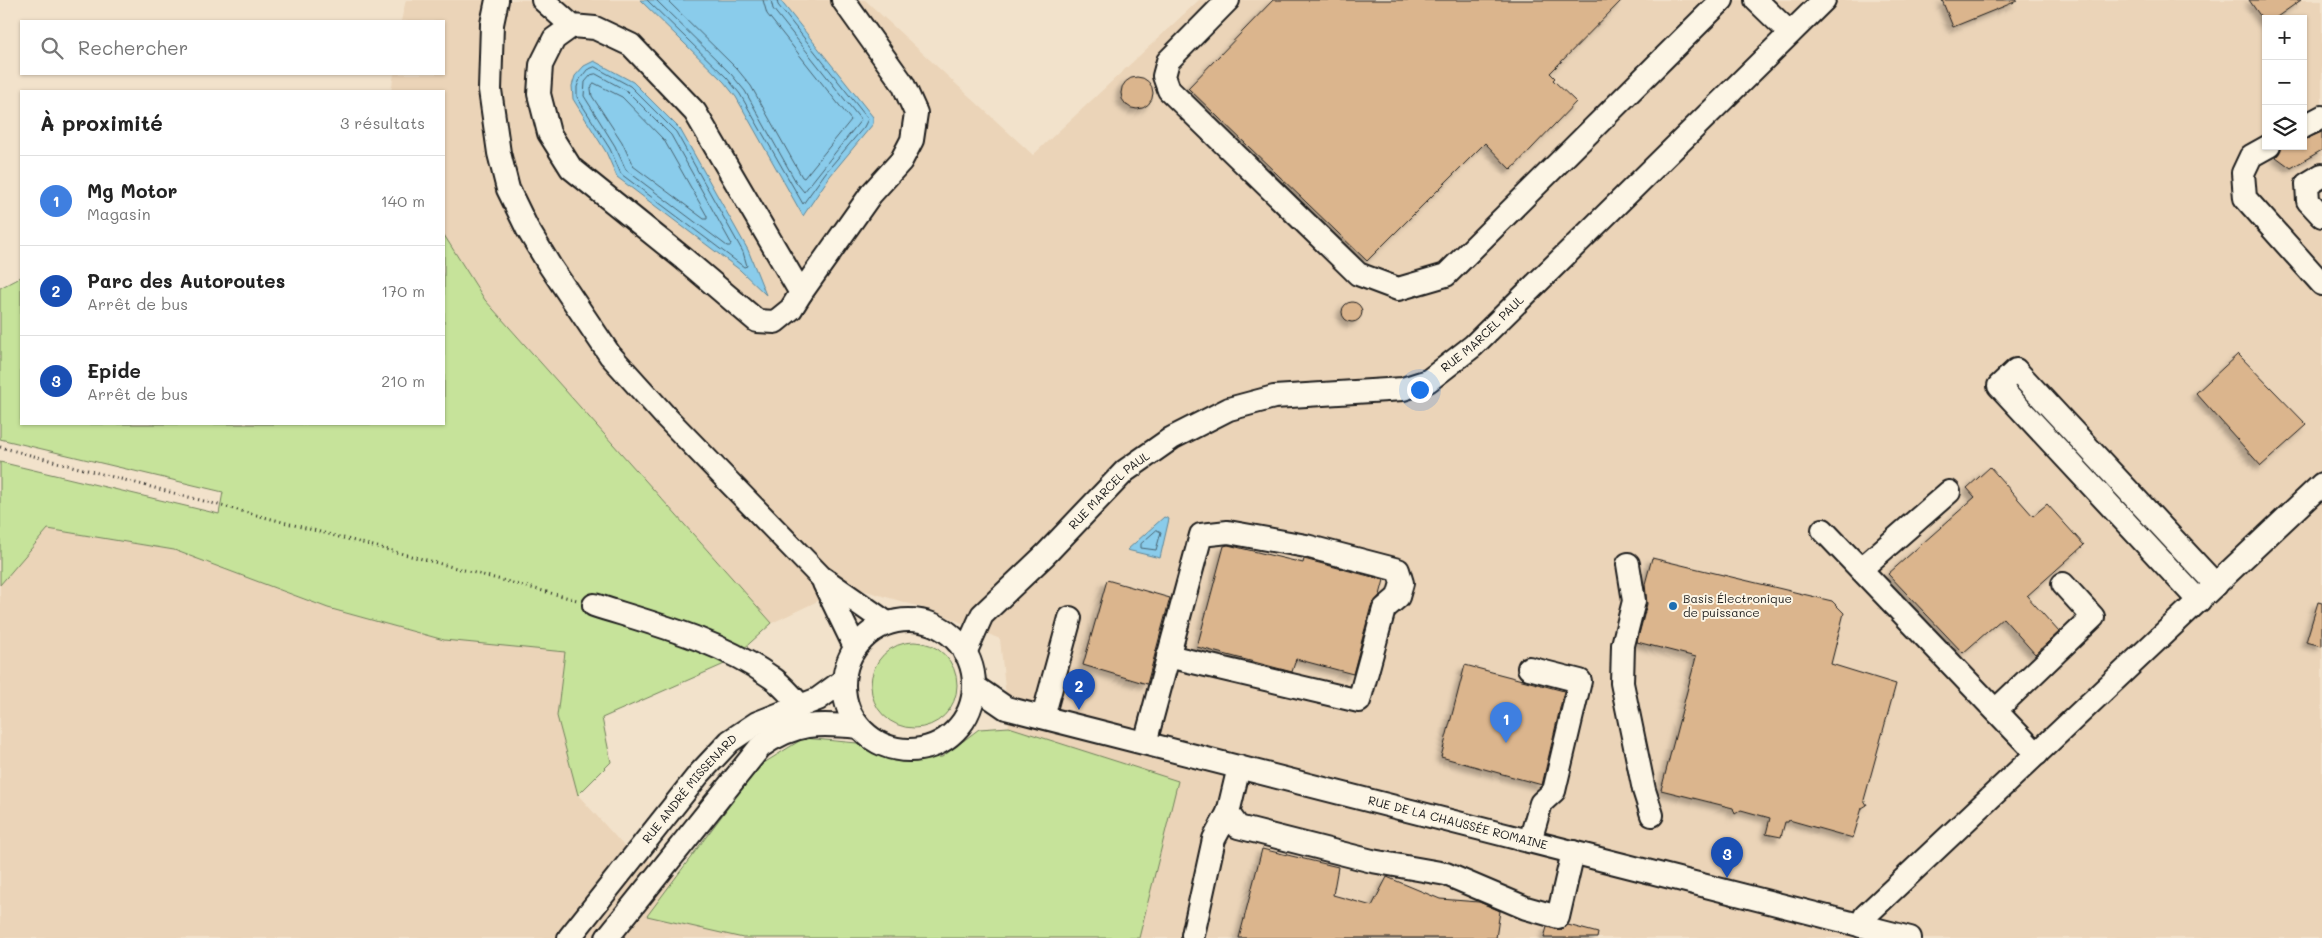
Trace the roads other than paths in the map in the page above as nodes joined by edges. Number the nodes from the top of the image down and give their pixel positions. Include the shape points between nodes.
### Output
1 (497, 0) edge
2 (543, 0) edge
3 (568, 0) edge
4 (843, 0) edge
5 (1228, 0) edge
6 (1722, 0) edge
7 (1756, 0) edge
8 (1824, 0) edge
9 (572, 26) junction
10 (1790, 33) junction
11 (2322, 117) edge
12 (2307, 126) edge
13 (2262, 150) edge
14 (2322, 175) edge
15 (2322, 216) edge
16 (2322, 284) edge
17 (800, 293) junction
18 (2322, 484) edge
19 (1949, 492) dead end
20 (1823, 530) dead end
21 (1628, 564) dead end
22 (1861, 569) junction
23 (822, 577) junction
24 (2063, 584) dead end
25 (2216, 585) junction
26 (2199, 601) junction
27 (594, 605) road end
28 (982, 615) junction
29 (1070, 618) dead end
30 (887, 623) junction
31 (940, 628) junction
32 (856, 647) junction
33 (965, 653) junction
34 (1168, 656) junction
35 (1529, 668) dead end
36 (844, 680) junction
37 (974, 686) junction
38 (801, 706) junction
39 (1006, 708) junction
40 (1996, 710) junction
41 (1044, 718) junction
42 (962, 721) junction
43 (859, 727) junction
44 (1145, 744) junction
45 (2037, 754) junction
46 (1239, 767) junction
47 (699, 774) junction
48 (722, 793) junction
49 (1228, 813) junction
50 (1652, 815) dead end
51 (1530, 841) junction
52 (1573, 852) junction
53 (1861, 926) junction
54 (1193, 935) dead end
55 (1902, 937) edge
56 (569, 938) edge
57 (607, 938) edge

1 - 23 street via 490,63 493,117 508,189 527,228 610,355 680,432
2 - 9 street
3 - 9 street
4 - 17 street via 903,84 916,113 912,140 901,161 871,194
5 - 6 street via 1168,61 1164,76 1169,90 1358,274 1398,289 1446,275
7 - 10 street
8 - 10 street, RUE MARCEL PAUL
9 - 17 street via 595,28 631,45 695,112
9 - 17 street via 554,39 541,65 539,94 549,133 571,168 757,321 775,322 791,309
10 - 28 street, RUE MARCEL PAUL via 1472,346 1428,381 1403,389 1274,397 1229,409 1172,438 1126,471
11 - 12 street
13 - 16 street via 2252,156 2243,172 2245,198
14 - 15 street via 2307,184 2308,201
18 - 25 street
19 - 22 street
20 - 22 street
21 - 50 street via 1634,601 1623,645 1622,683
22 - 40 street
23 - 30 street
23 - 32 street
24 - 40 street via 2093,617
25 - 26 street
25 - 26 street via 2016,370 2005,380 1999,386
26 - 45 street
27 - 38 street via 696,638 748,662 773,678
28 - 31 street, RUE MARCEL PAUL
28 - 33 street, RUE MARCEL PAUL
29 - 41 street
30 - 31 street via 923,621
30 - 32 street
31 - 33 street via 956,640
32 - 36 street via 847,662
33 - 37 street via 972,669
34 - 34 street via 1201,535 1228,532 1296,544 1398,570 1402,582 1398,597 1384,609 1359,701
34 - 44 street
35 - 51 street via 1580,681 1554,791 1541,803
36 - 38 street, RUE ANDRÉ MISSENARD via 818,699
36 - 43 street via 850,713
37 - 39 street, RUE DE LA CHAUSSÉE ROMAINE
37 - 42 street via 971,703
38 - 47 street, RUE ANDRÉ MISSENARD via 757,723 737,736
39 - 41 street, RUE DE LA CHAUSSÉE ROMAINE
39 - 42 street
40 - 45 street
41 - 44 street, RUE DE LA CHAUSSÉE ROMAINE
42 - 43 street via 949,735 932,745 912,749 874,740
43 - 48 street, RUE ANDRÉ MISSENARD via 802,726 776,735 760,747
44 - 46 street, RUE DE LA CHAUSSÉE ROMAINE
45 - 53 street via 1865,916
46 - 49 street
46 - 51 street, RUE DE LA CHAUSSÉE ROMAINE
47 - 48 street
47 - 56 street, RUE ANDRÉ MISSENARD
48 - 57 street, RUE ANDRÉ MISSENARD
49 - 52 street via 1238,827 1372,861 1446,874 1526,908 1558,916
49 - 54 street via 1214,840
51 - 52 street, RUE DE LA CHAUSSÉE ROMAINE
52 - 53 street, RUE DE LA CHAUSSÉE ROMAINE
53 - 55 street, RUE DE LA CHAUSSÉE ROMAINE

